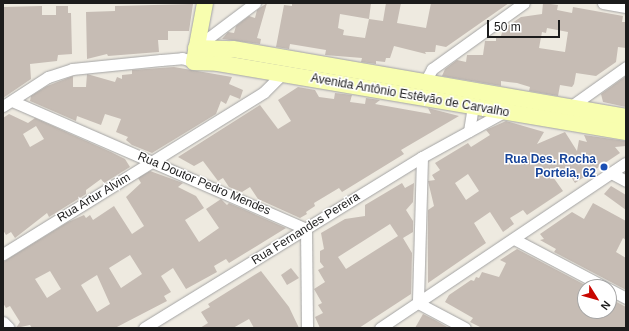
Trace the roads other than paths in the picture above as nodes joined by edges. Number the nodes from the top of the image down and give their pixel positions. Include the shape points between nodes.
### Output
1 (205, 3) edge
2 (255, 3) edge
3 (524, 3) edge
4 (603, 3) edge
5 (626, 7) edge
6 (191, 56) junction
7 (626, 67) edge
8 (282, 74) junction
9 (425, 82) junction
10 (7, 103) edge
11 (473, 106) junction
12 (507, 107) junction
13 (570, 107) junction
14 (532, 109) junction
15 (626, 116) edge
16 (468, 131) junction
17 (626, 132) edge
18 (422, 157) junction
19 (153, 162) junction
20 (626, 163) edge
21 (611, 173) junction
22 (626, 181) edge
23 (306, 229) junction
24 (514, 239) junction
25 (3, 254) edge
26 (590, 279) edge
27 (617, 293) edge
28 (626, 298) edge
29 (418, 303) junction
30 (3, 322) edge
31 (9, 328) edge
32 (144, 328) edge
33 (307, 328) edge
34 (380, 328) edge
35 (465, 328) edge

1 - 6 street
2 - 6 street
3 - 9 street via 432,69
4 - 5 street
6 - 8 street, Avenida Antônio Estêvão de Carvalho
6 - 9 street, Avenida Antônio Estêvão de Carvalho via 233,49
6 - 10 street via 72,69 48,77
7 - 13 street
8 - 11 street, Avenida Antônio Estêvão de Carvalho
8 - 19 street, Rua Artur Alvim via 264,92
9 - 12 street, Avenida Antônio Estêvão de Carvalho
10 - 19 street, Rua Doutor Pedro Mendes
11 - 12 street, Avenida Antônio Estêvão de Carvalho
11 - 16 street
12 - 14 street, Avenida Antônio Estêvão de Carvalho
12 - 16 street, Rua Fernandes Pereira
13 - 14 street, Avenida Antônio Estêvão de Carvalho
13 - 15 street, Avenida Antônio Estêvão de Carvalho
14 - 17 street, Avenida Antônio Estêvão de Carvalho
16 - 18 street, Rua Fernandes Pereira
18 - 23 street, Rua Fernandes Pereira
18 - 29 street
19 - 23 street, Rua Doutor Pedro Mendes
19 - 25 street, Rua Artur Alvim
20 - 21 street
21 - 22 street
21 - 24 street
23 - 32 street, Rua Fernandes Pereira
23 - 33 street
24 - 26 street
24 - 29 street
27 - 28 street
29 - 34 street
29 - 35 street
30 - 31 street

